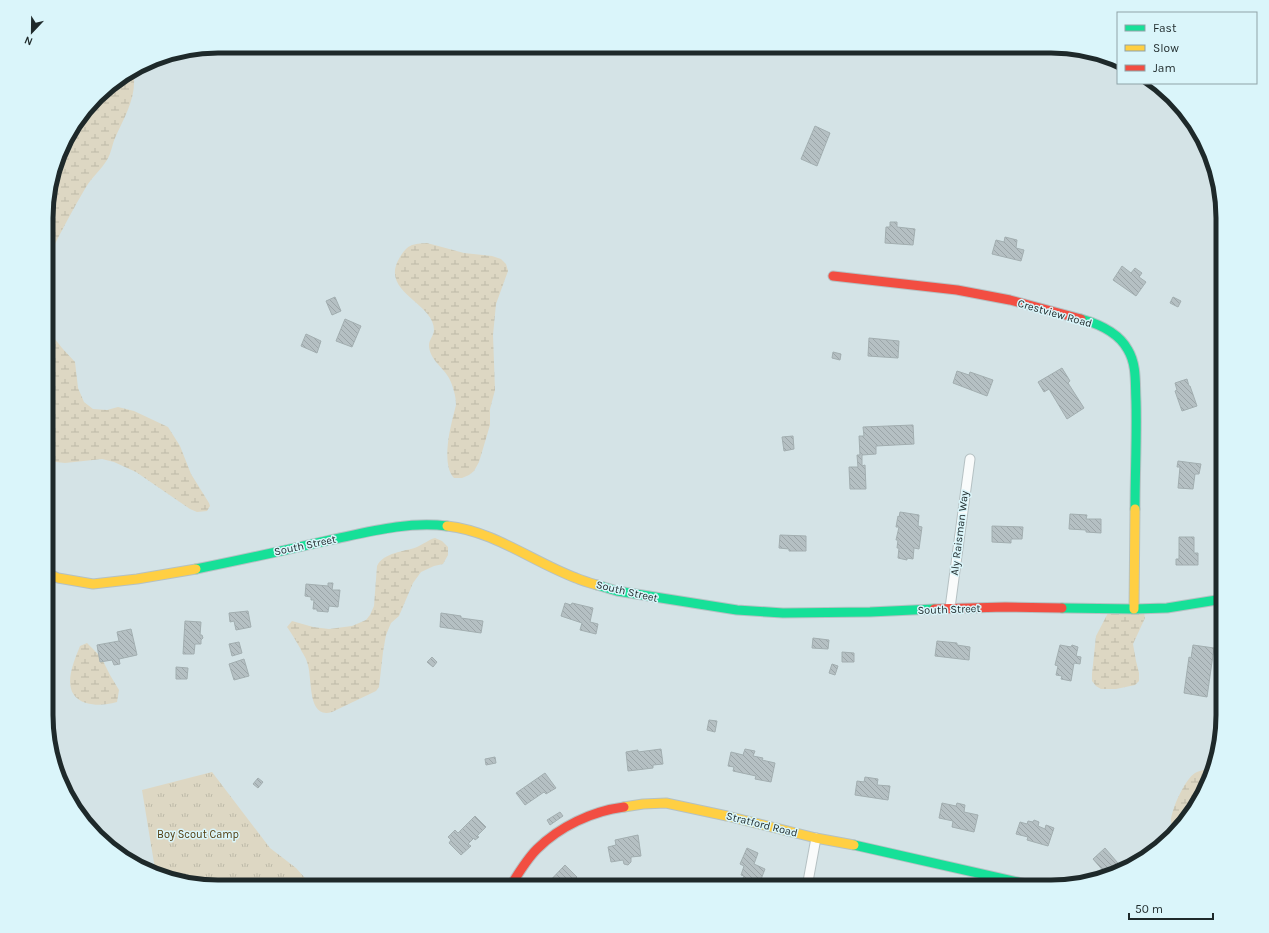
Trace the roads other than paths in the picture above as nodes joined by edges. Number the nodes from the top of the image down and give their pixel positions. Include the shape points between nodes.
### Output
1 (833, 276) dead end
2 (970, 459) dead end
3 (53, 576) edge
4 (1216, 600) edge
5 (950, 608) junction
6 (1134, 609) junction
7 (816, 838) junction
8 (514, 880) edge
9 (808, 880) edge
10 (1009, 880) edge

1 - 6 street, Crestview Road via 957,290 1010,300 1092,322 1121,340 1132,358 1135,374 1137,436
2 - 5 street, Aly Raisman Way
3 - 5 street, South Street via 93,584 137,579 193,570 374,531 432,524 475,532 576,578 617,591 676,601 737,610 782,613
4 - 6 street, South Street via 1167,608
5 - 6 street, South Street
7 - 8 street, Stratford Road via 666,803 615,808 586,817 557,833 537,849
7 - 9 street
7 - 10 street, Stratford Road

